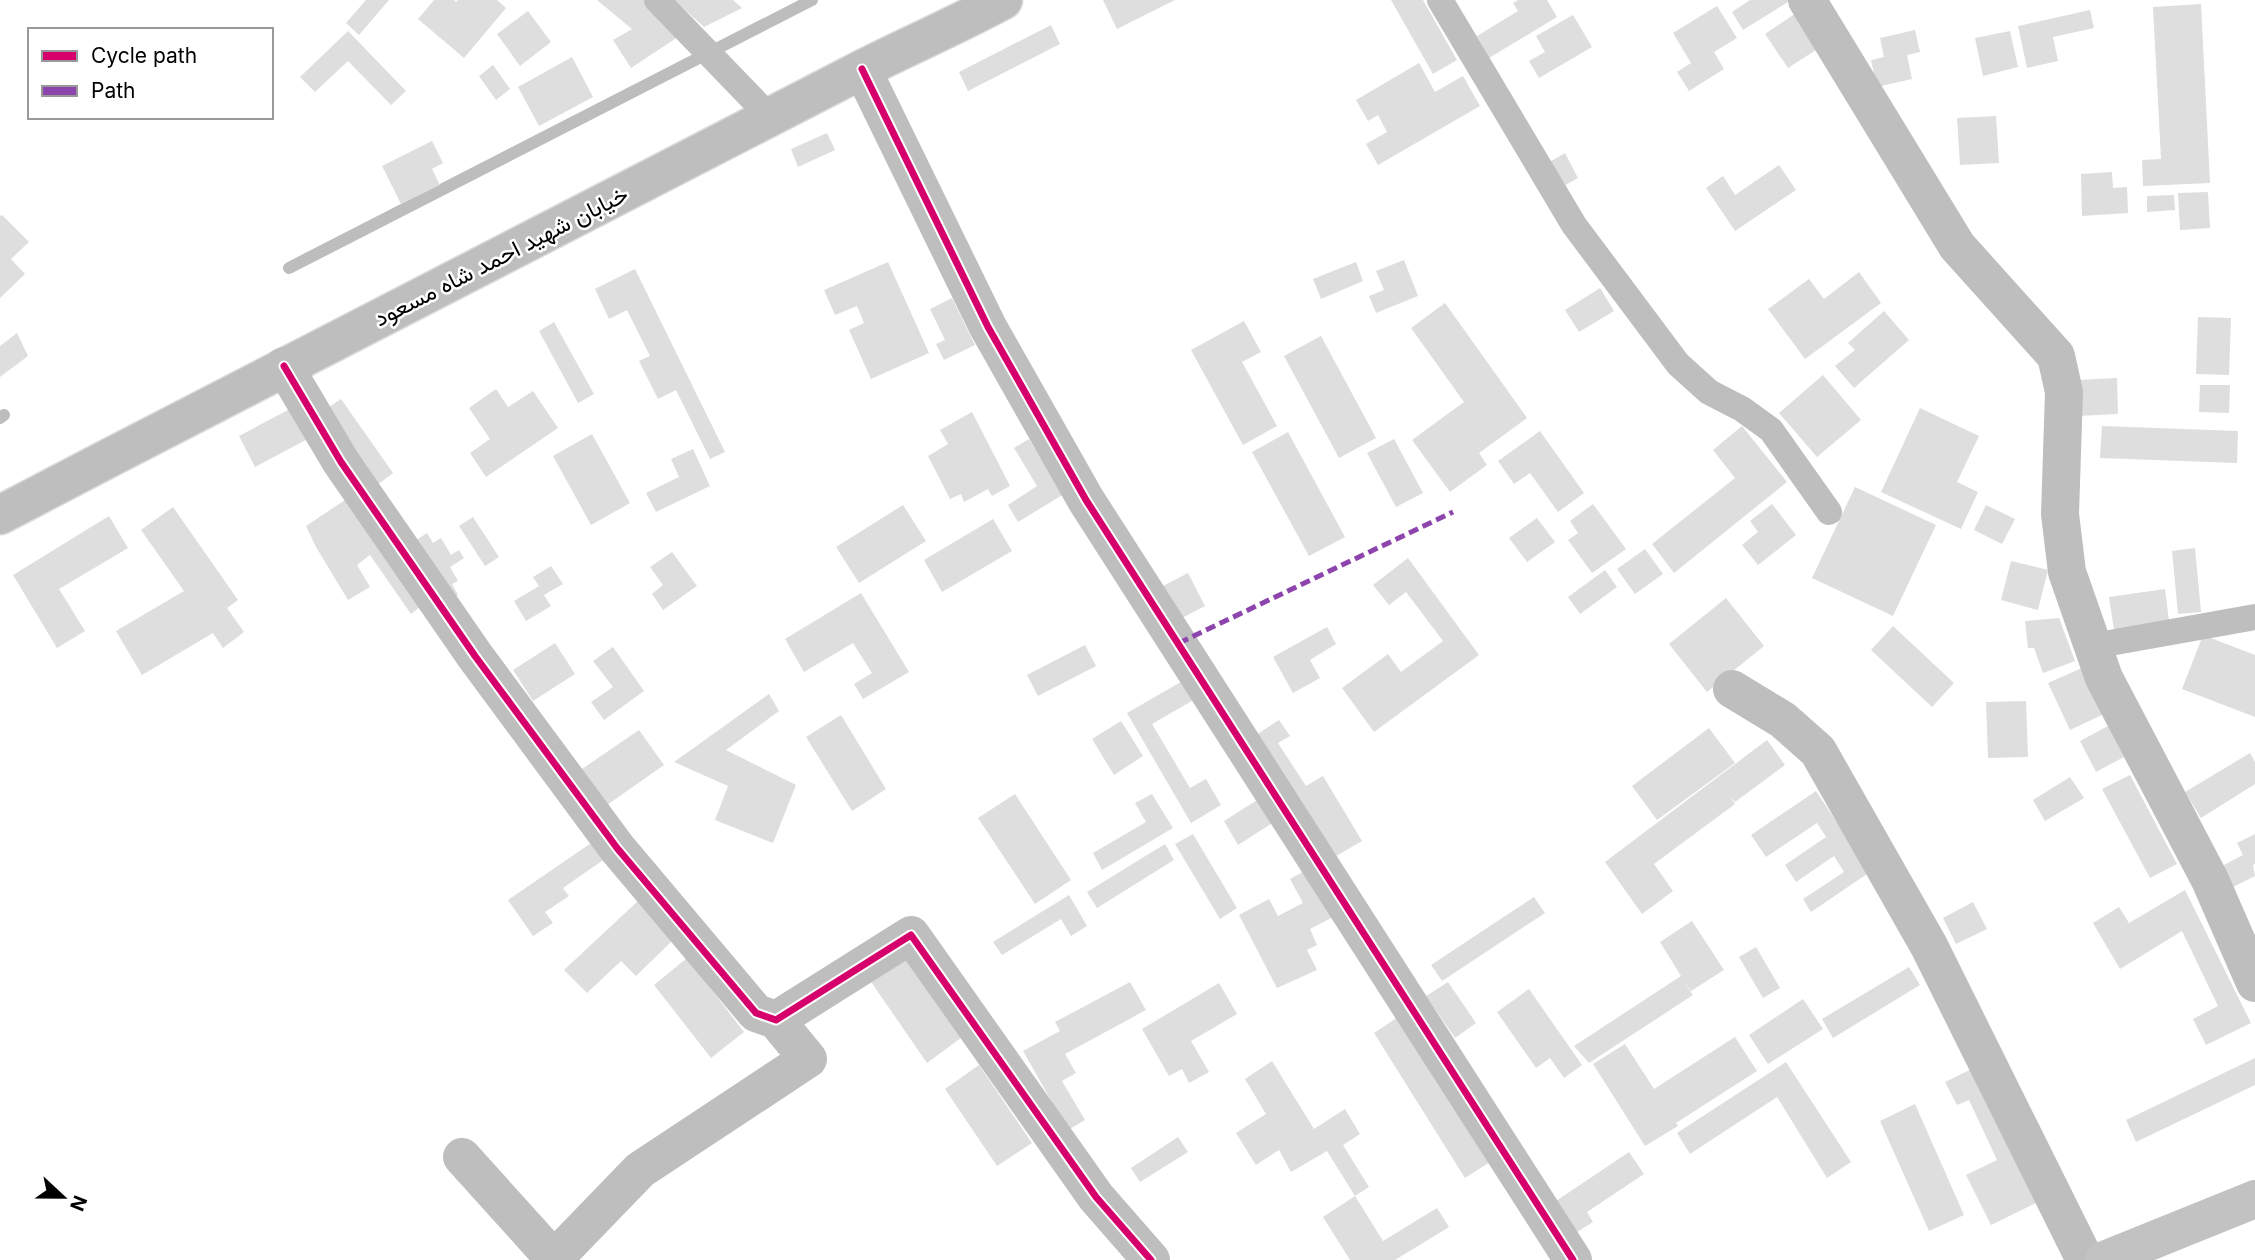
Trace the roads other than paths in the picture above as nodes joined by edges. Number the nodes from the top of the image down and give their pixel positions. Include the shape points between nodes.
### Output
1 (657, 0) edge
2 (1440, 0) edge
3 (1807, 0) edge
4 (997, 1) edge
5 (862, 69) junction
6 (771, 118) junction
7 (284, 366) junction
8 (1829, 512) dead end
9 (0, 515) edge
10 (2255, 617) edge
11 (2093, 646) junction
12 (1732, 690) dead end
13 (2255, 983) edge
14 (776, 1020) junction
15 (462, 1157) dead end
16 (2255, 1199) edge
17 (1152, 1260) edge
18 (1573, 1260) edge
19 (2085, 1260) edge
20 (2104, 1260) edge

1 - 6 lane
2 - 8 lane via 1574,225 1678,364 1709,392 1771,430
3 - 11 street via 1957,246 2056,356 2064,392 2060,514 2067,572
4 - 5 street, خیابان شهید احمد شاه مسعود
5 - 6 street, خیابان شهید احمد شاه مسعود
5 - 18 street via 988,327 1087,500
6 - 7 street, خیابان شهید احمد شاه مسعود
7 - 9 street, خیابان شهید احمد شاه مسعود
7 - 14 street via 341,462 475,656 617,848 756,1013
10 - 11 lane
11 - 13 street via 2104,678 2210,880
12 - 19 street via 1783,720 1818,751 1929,946
14 - 15 street via 808,1059 640,1170 554,1259
14 - 17 street via 911,935 1096,1197
16 - 20 main road

